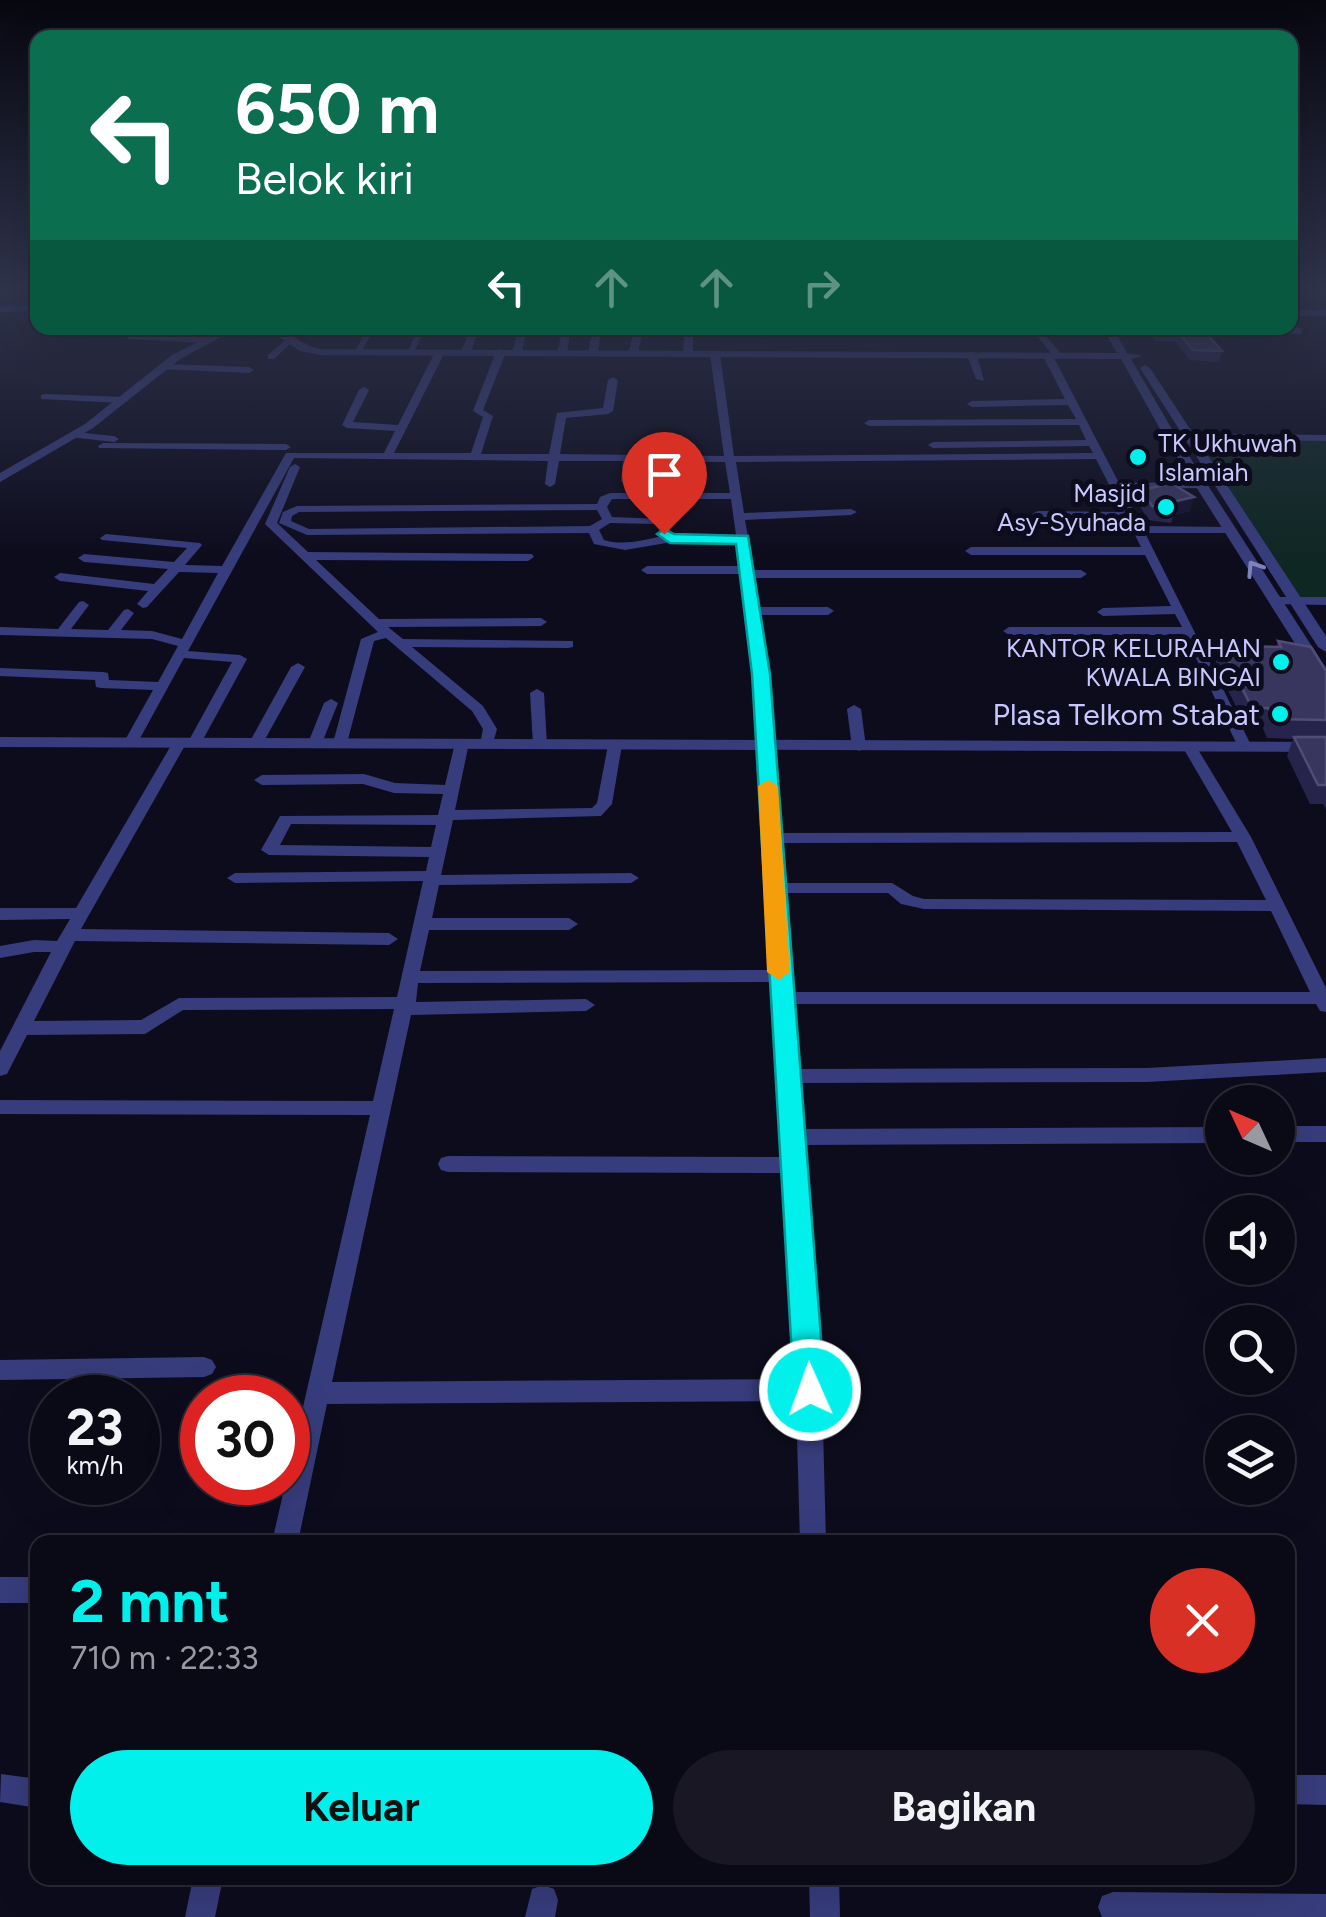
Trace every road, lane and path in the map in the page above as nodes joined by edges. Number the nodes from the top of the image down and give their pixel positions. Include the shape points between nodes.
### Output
1 (150, 378) edge
2 (426, 378) edge
3 (491, 378) edge
4 (718, 378) edge
5 (1062, 378) edge
6 (1142, 378) edge
7 (1146, 378) edge
8 (614, 380) dead end
9 (364, 390) dead end
10 (44, 398) dead end
11 (124, 400) junction
12 (1071, 402) junction
13 (972, 404) dead end
14 (1081, 422) junction
15 (869, 423) dead end
16 (400, 428) junction
17 (74, 435) junction
18 (1170, 436) junction
19 (1186, 436) junction
20 (240, 437) dead end
21 (353, 437) dead end
22 (1326, 438) edge
23 (109, 443) junction
24 (843, 446) dead end
25 (1096, 450) junction
26 (295, 452) junction
27 (349, 454) junction
28 (388, 454) junction
29 (475, 456) junction
30 (552, 457) junction
31 (629, 458) junction
32 (726, 459) junction
33 (0, 478) edge
34 (626, 481) dead end
35 (550, 484) dead end
36 (1115, 486) junction
37 (1202, 486) junction
38 (735, 496) junction
39 (601, 507) junction
40 (851, 512) dead end
41 (1038, 514) dead end
42 (1130, 516) junction
43 (740, 517) junction
44 (608, 520) junction
45 (592, 529) junction
46 (1138, 530) junction
47 (1230, 530) junction
48 (106, 538) dead end
49 (670, 538) junction
50 (743, 540) junction
51 (971, 551) dead end
52 (1149, 551) junction
53 (303, 556) junction
54 (528, 557) dead end
55 (84, 558) dead end
56 (178, 567) junction
57 (227, 570) junction
58 (647, 570) dead end
59 (749, 572) junction
60 (1080, 574) dead end
61 (60, 577) dead end
62 (158, 588) junction
63 (1294, 600) junction
64 (1276, 601) junction
65 (1326, 601) edge
66 (144, 604) dead end
67 (83, 605) dead end
68 (1179, 610) junction
69 (752, 611) junction
70 (828, 611) dead end
71 (1103, 612) dead end
72 (128, 613) dead end
73 (23, 614) dead end
74 (541, 622) dead end
75 (4, 631) edge
76 (1009, 631) dead end
77 (1190, 631) junction
78 (61, 633) junction
79 (384, 633) junction
80 (112, 634) junction
81 (568, 644) dead end
82 (1326, 647) edge
83 (182, 649) junction
84 (298, 666) dead end
85 (0, 672) edge
86 (1326, 680) edge
87 (161, 686) junction
88 (538, 693) dead end
89 (331, 703) dead end
90 (854, 709) dead end
91 (0, 742) edge
92 (131, 742) junction
93 (188, 742) junction
94 (256, 743) junction
95 (316, 743) junction
96 (340, 744) junction
97 (462, 744) junction
98 (488, 744) junction
99 (540, 745) junction
100 (615, 745) junction
101 (1188, 746) junction
102 (766, 747) junction
103 (860, 747) junction
104 (1245, 747) junction
105 (1326, 748) edge
106 (262, 780) dead end
107 (452, 790) junction
108 (446, 818) junction
109 (1243, 837) junction
110 (771, 838) junction
111 (439, 852) junction
112 (235, 878) dead end
113 (631, 878) dead end
114 (439, 879) junction
115 (774, 888) junction
116 (1277, 906) junction
117 (0, 914) edge
118 (82, 914) junction
119 (432, 924) junction
120 (569, 924) dead end
121 (388, 939) dead end
122 (66, 941) junction
123 (0, 952) edge
124 (423, 976) junction
125 (779, 976) junction
126 (781, 998) junction
127 (1324, 1002) edge
128 (586, 1005) dead end
129 (413, 1007) junction
130 (19, 1028) junction
131 (1326, 1065) edge
132 (0, 1067) edge
133 (789, 1076) junction
134 (0, 1107) edge
135 (382, 1108) junction
136 (1295, 1134) edge
137 (1326, 1134) edge
138 (1205, 1135) edge
139 (792, 1138) junction
140 (448, 1164) dead end
141 (795, 1165) junction
142 (204, 1367) dead end
143 (0, 1370) edge
144 (810, 1390) junction
145 (321, 1393) junction
146 (287, 1535) edge
147 (813, 1535) edge
148 (0, 1590) edge
149 (30, 1590) edge
150 (1, 1788) edge
151 (1295, 1790) edge
152 (1326, 1790) edge
153 (30, 1793) edge
154 (207, 1885) edge
155 (824, 1885) edge
156 (1113, 1907) dead end
157 (1326, 1909) edge
158 (200, 1917) edge
159 (825, 1917) edge

1 - 11 street
2 - 16 street
3 - 29 street via 478,411 488,416
4 - 32 street
5 - 12 street
6 - 18 street
7 - 19 street
8 - 30 street via 609,410 562,413
9 - 16 street via 347,425
10 - 11 street
11 - 17 street
12 - 13 street
12 - 14 street
14 - 15 street
14 - 25 street
16 - 28 street
17 - 23 street
17 - 33 street
18 - 19 street
18 - 37 street
19 - 22 street
19 - 63 street
20 - 23 street
21 - 27 street
23 - 26 street
24 - 25 street
25 - 32 street
25 - 36 street
26 - 27 street
26 - 53 street via 270,520
26 - 57 street
27 - 28 street
28 - 29 street
29 - 30 street
30 - 31 street
30 - 35 street
31 - 32 street
31 - 34 street
32 - 38 street
36 - 37 street
36 - 42 street
37 - 47 street
38 - 39 street via 610,496
38 - 43 street
39 - 44 street
39 - 45 street via 297,510 285,523 307,532
40 - 43 street
41 - 42 street
42 - 46 street
43 - 50 street
44 - 45 street
44 - 49 street via 659,521
45 - 49 street via 606,546
46 - 47 street
46 - 52 street
64 -> 47 street
48 - 56 street via 196,545
49 - 50 street
50 - 59 street
51 - 52 street
52 - 68 street
53 - 54 street
53 - 79 street
55 - 56 street
56 - 57 street
56 - 62 street
57 - 83 street
58 - 59 street
59 - 60 street
59 - 69 street
61 - 62 street
62 - 66 street
63 - 64 street
63 - 65 street
63 - 82 street
64 - 86 street
67 - 78 street
68 - 71 street
68 - 77 street
69 - 70 street
69 - 102 street
72 - 80 street
73 - 75 street
74 - 79 street
75 - 78 street
76 - 77 street
77 - 104 street
78 - 80 street
79 - 81 street
79 - 96 street via 368,640
79 - 98 street via 487,719
80 - 83 street via 152,635
83 - 87 street
83 - 93 street via 240,659
84 - 94 street
85 - 87 street
87 - 92 street
88 - 99 street
89 - 95 street
90 - 103 street
91 - 92 street
92 - 93 street
93 - 94 street
93 - 118 street
94 - 95 street
95 - 96 street
96 - 97 street
97 - 98 street
97 - 107 street
98 - 99 street
99 - 100 street
100 - 102 street
100 - 108 street via 604,804 596,814
101 - 103 street
101 - 104 street
101 - 109 street
102 - 103 street
102 - 110 street
104 - 105 street
106 - 107 street via 364,779 394,788
107 - 108 street
108 - 111 street
108 - 111 street via 286,819 269,850
109 - 110 street
109 - 116 street
110 - 115 street
111 - 114 street
112 - 114 street
113 - 114 street
114 - 119 street
115 - 116 street via 892,888 924,904
115 - 125 street
116 - 127 street
117 - 118 street
118 - 122 street
119 - 120 street
119 - 124 street
121 - 122 street
122 - 123 street
122 - 130 street
124 - 125 street
124 - 129 street
125 - 126 street
126 - 127 street
126 - 133 street
128 - 129 street
129 - 130 street via 179,1004 145,1026
129 - 135 street
130 - 132 street
131 - 133 street via 1147,1074
133 - 139 street
134 - 135 street
135 - 145 street
136 - 137 street
138 - 139 street
139 - 141 street
140 - 141 street
141 - 144 street
142 - 143 street
144 - 145 street
144 - 147 street
145 - 146 street
148 - 149 street
150 - 153 street
151 - 152 street
154 - 158 street
155 - 159 street
156 - 157 street

